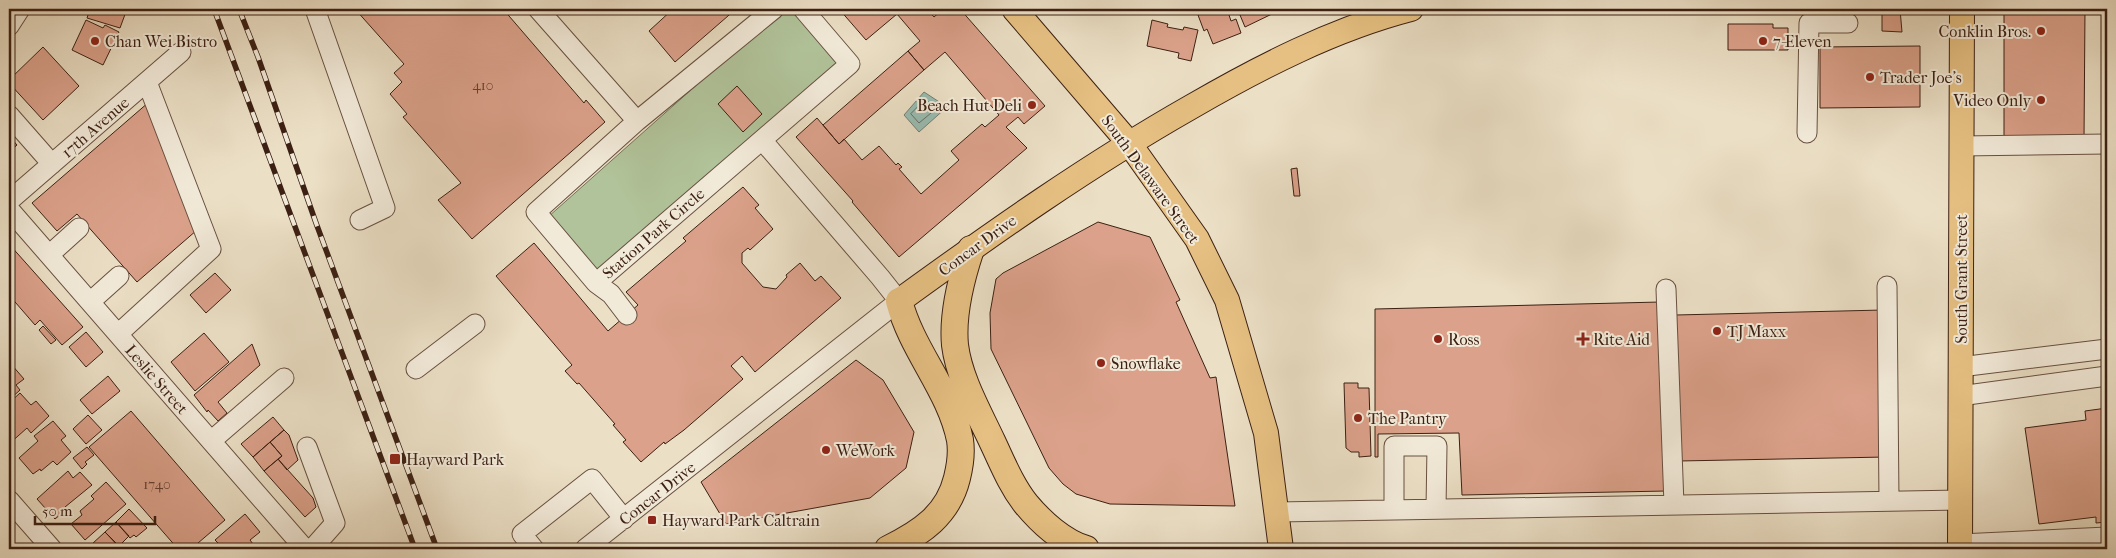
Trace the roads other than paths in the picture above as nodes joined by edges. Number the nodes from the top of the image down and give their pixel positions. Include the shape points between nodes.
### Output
1 (20, 9) edge
2 (315, 9) edge
3 (538, 9) edge
4 (774, 9) edge
5 (803, 9) edge
6 (1014, 9) edge
7 (1411, 9) edge
8 (1962, 9) edge
9 (1826, 16) edge
10 (1848, 23) dead end
11 (9, 26) edge
12 (181, 52) dead end
13 (147, 82) junction
14 (9, 115) edge
15 (637, 121) junction
16 (1807, 134) dead end
17 (762, 140) junction
18 (1129, 142) junction
19 (2107, 144) edge
20 (1961, 146) junction
21 (52, 164) junction
22 (9, 202) edge
23 (9, 208) edge
24 (360, 220) dead end
25 (79, 228) dead end
26 (971, 248) junction
27 (49, 255) junction
28 (119, 276) dead end
29 (596, 283) junction
30 (1887, 286) dead end
31 (1666, 289) dead end
32 (899, 301) junction
33 (90, 302) junction
34 (627, 314) dead end
35 (475, 324) dead end
36 (118, 334) junction
37 (2107, 349) edge
38 (1960, 367) junction
39 (416, 369) dead end
40 (2107, 376) edge
41 (284, 378) dead end
42 (1960, 396) junction
43 (980, 416) junction
44 (212, 441) junction
45 (307, 447) dead end
46 (9, 500) edge
47 (1960, 500) junction
48 (1889, 502) junction
49 (1674, 505) junction
50 (1436, 509) junction
51 (1394, 510) junction
52 (1277, 512) junction
53 (624, 519) junction
54 (2107, 537) edge
55 (1960, 547) edge
56 (52, 549) edge
57 (305, 549) edge
58 (312, 549) edge
59 (534, 549) edge
60 (585, 549) edge
61 (888, 549) edge
62 (1086, 549) edge
63 (1281, 549) edge

1 - 11 street
2 - 24 street via 385,208
3 - 15 street
4 - 15 street, Station Park Circle
5 - 17 street, Station Park Circle via 850,64
6 - 18 main road, South Delaware Street
7 - 18 main road, Concar Drive via 1311,45 1235,82
8 - 20 main road, South Grant Street
9 - 10 street
9 - 16 street via 1809,23
12 - 13 street, 17th Avenue
13 - 21 street, 17th Avenue
13 - 36 street via 212,249
14 - 21 street
15 - 29 street, Station Park Circle via 536,212
17 - 29 street, Station Park Circle
17 - 32 street
18 - 26 main road, Concar Drive
18 - 52 main road, South Delaware Street via 1197,239 1227,300 1266,433
19 - 20 street
20 - 38 main road, South Grant Street
21 - 22 street, 17th Avenue
23 - 27 street, Leslie Street
25 - 27 street
26 - 32 main road, Concar Drive
26 - 43 highway via 958,299 955,345 960,368
27 - 33 street, Leslie Street
28 - 33 street
29 - 34 street
30 - 48 street
31 - 49 street
32 - 43 highway via 920,321
32 - 53 street, Concar Drive
32 - 61 highway via 908,330 955,422 960,462 946,506 910,539
33 - 36 street, Leslie Street
35 - 39 street
36 - 44 street, Leslie Street
37 - 38 street
38 - 42 main road, South Grant Street
40 - 42 street
41 - 44 street
42 - 47 main road, South Grant Street
43 - 62 highway via 1009,478 1025,502 1040,520
44 - 57 street, Leslie Street
45 - 58 street via 334,523
46 - 56 street
47 - 48 street
47 - 55 main road, South Grant Street
48 - 49 street
49 - 50 street
50 - 51 street
50 - 51 street via 1436,446 1394,446
51 - 52 street
52 - 63 main road, South Delaware Street
53 - 59 street via 592,479 522,534
53 - 60 street, Concar Drive
54 - 55 street

